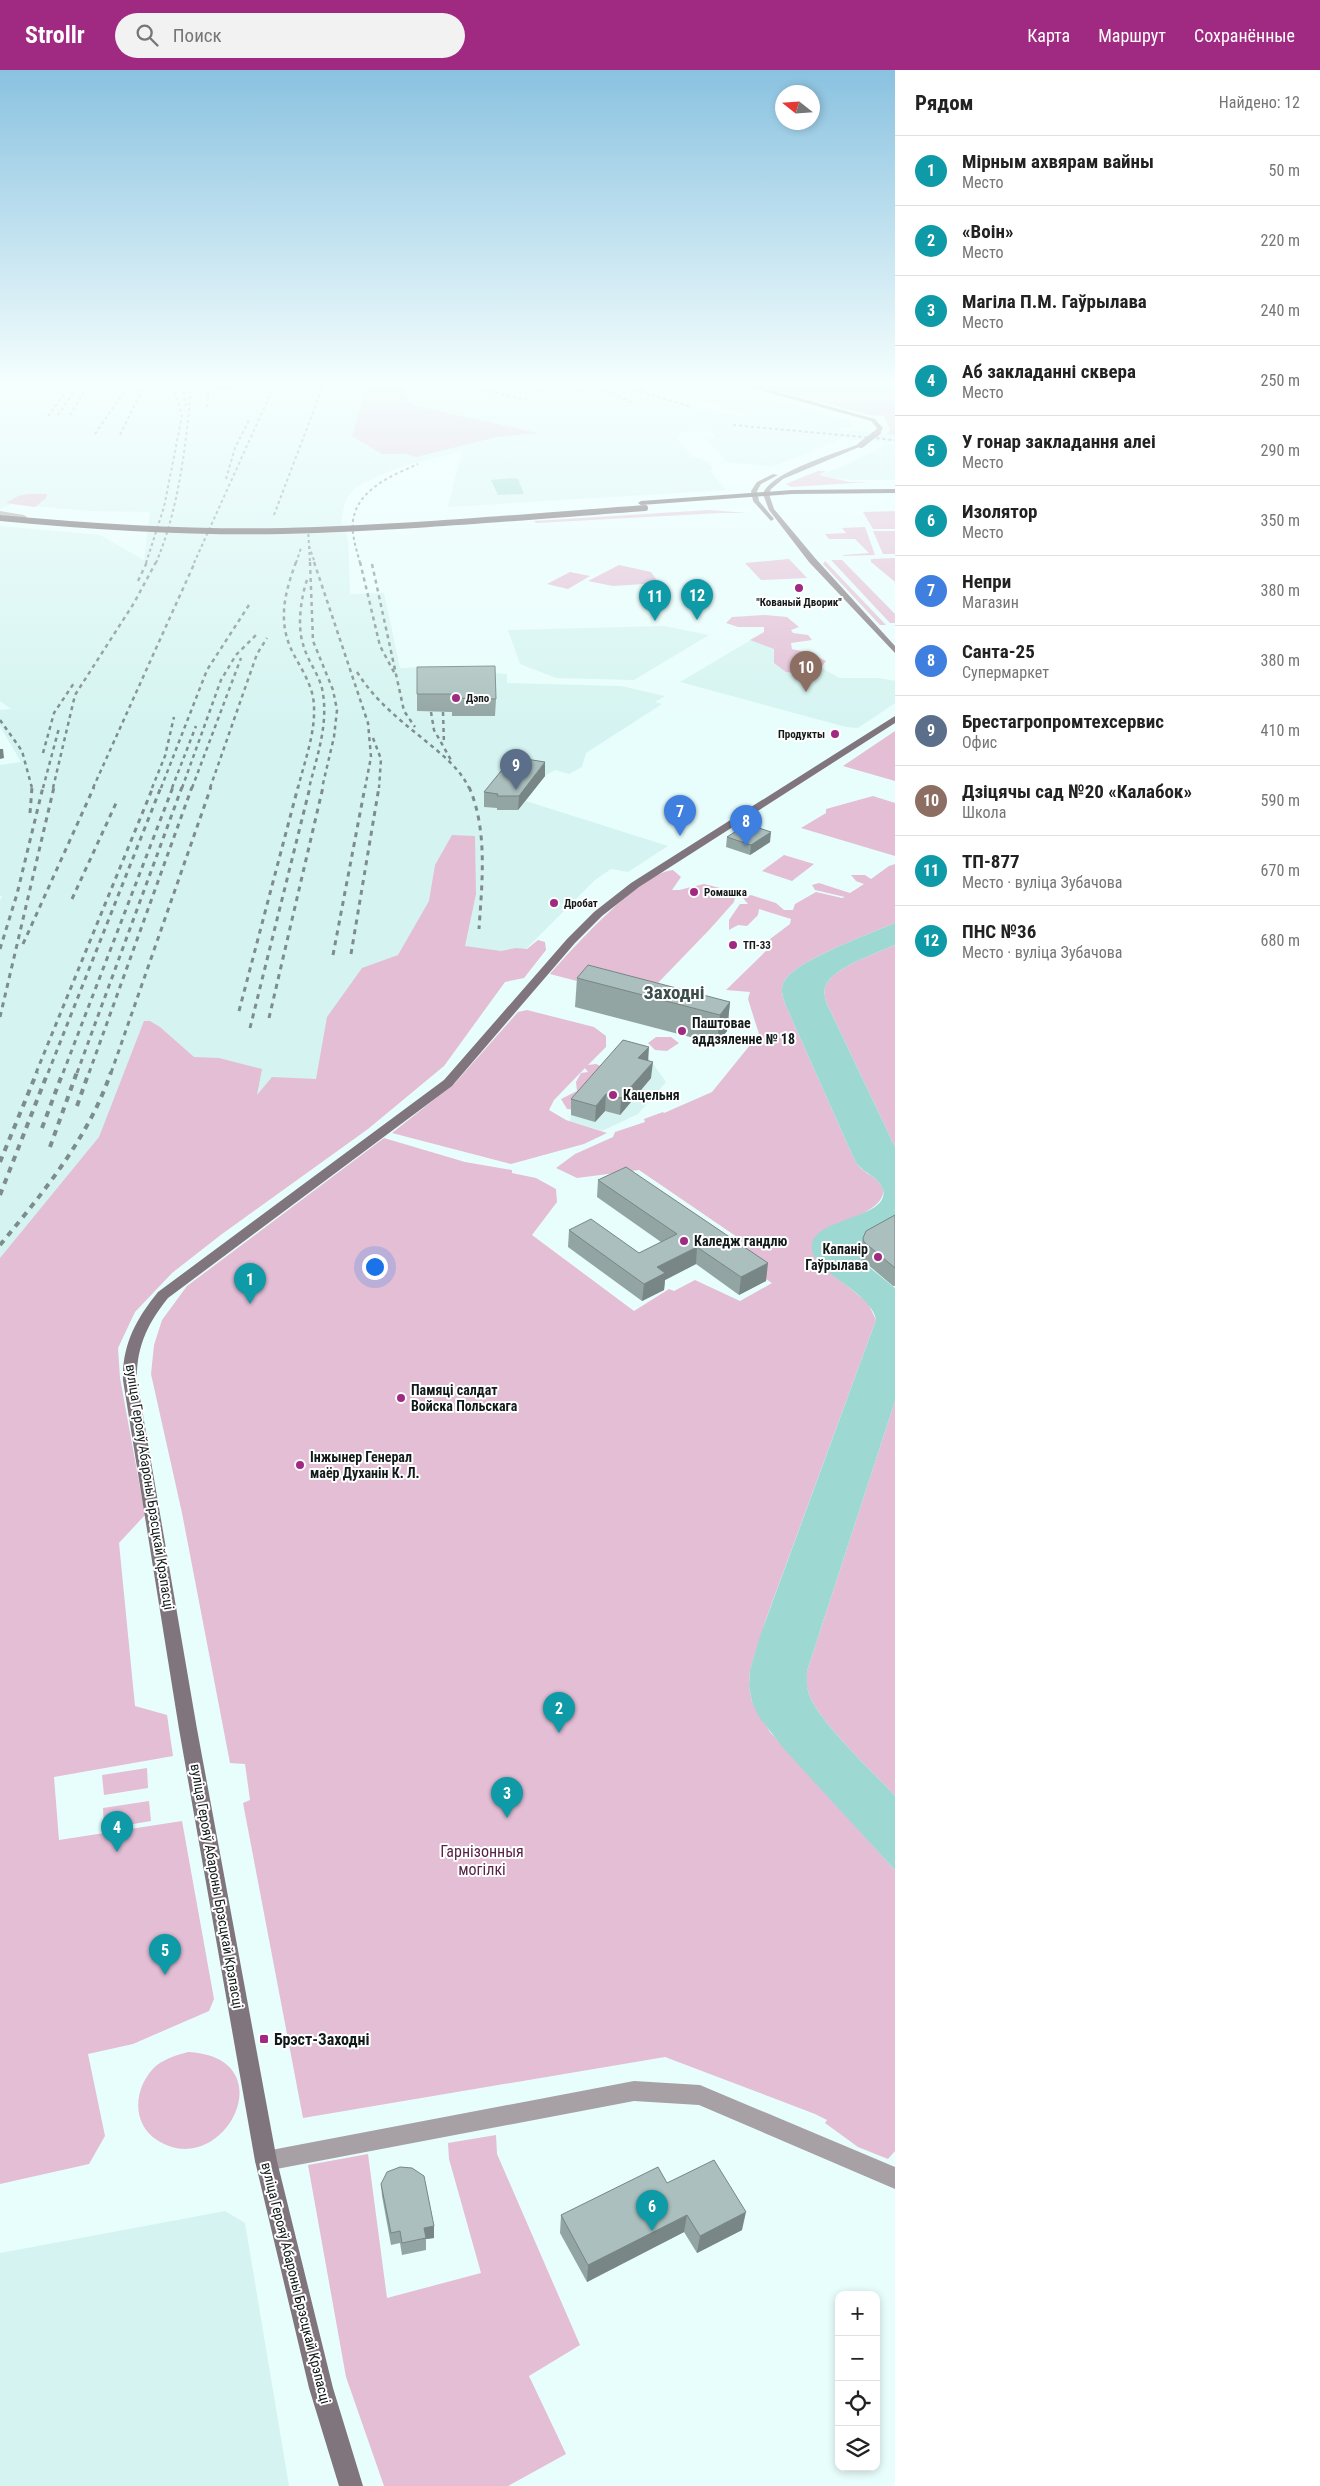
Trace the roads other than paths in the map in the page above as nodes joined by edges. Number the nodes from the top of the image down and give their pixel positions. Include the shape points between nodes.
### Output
1 (755, 498) edge
2 (745, 499) edge
3 (768, 499) edge
4 (643, 506) junction
5 (0, 513) edge
6 (0, 518) edge
7 (69, 522) dead end
8 (812, 560) junction
9 (895, 651) edge
10 (895, 719) edge
11 (266, 2161) junction
12 (895, 2178) edge
13 (351, 2486) edge

1 - 8 main road via 780,530
2 - 4 highway
3 - 8 main road via 771,509
4 - 5 highway via 275,526 128,524
4 - 6 highway, bridge via 392,526 274,531 124,528
5 - 7 street
8 - 9 main road
10 - 11 main road, вуліца Герояў Абароны Брэсцкай Крэпасці via 635,885 598,914 448,1083 185,1278 163,1296 136,1335 130,1353 130,1380 188,1729
11 - 12 street via 634,2091 700,2094
11 - 13 main road, вуліца Герояў Абароны Брэсцкай Крэпасці via 321,2388

